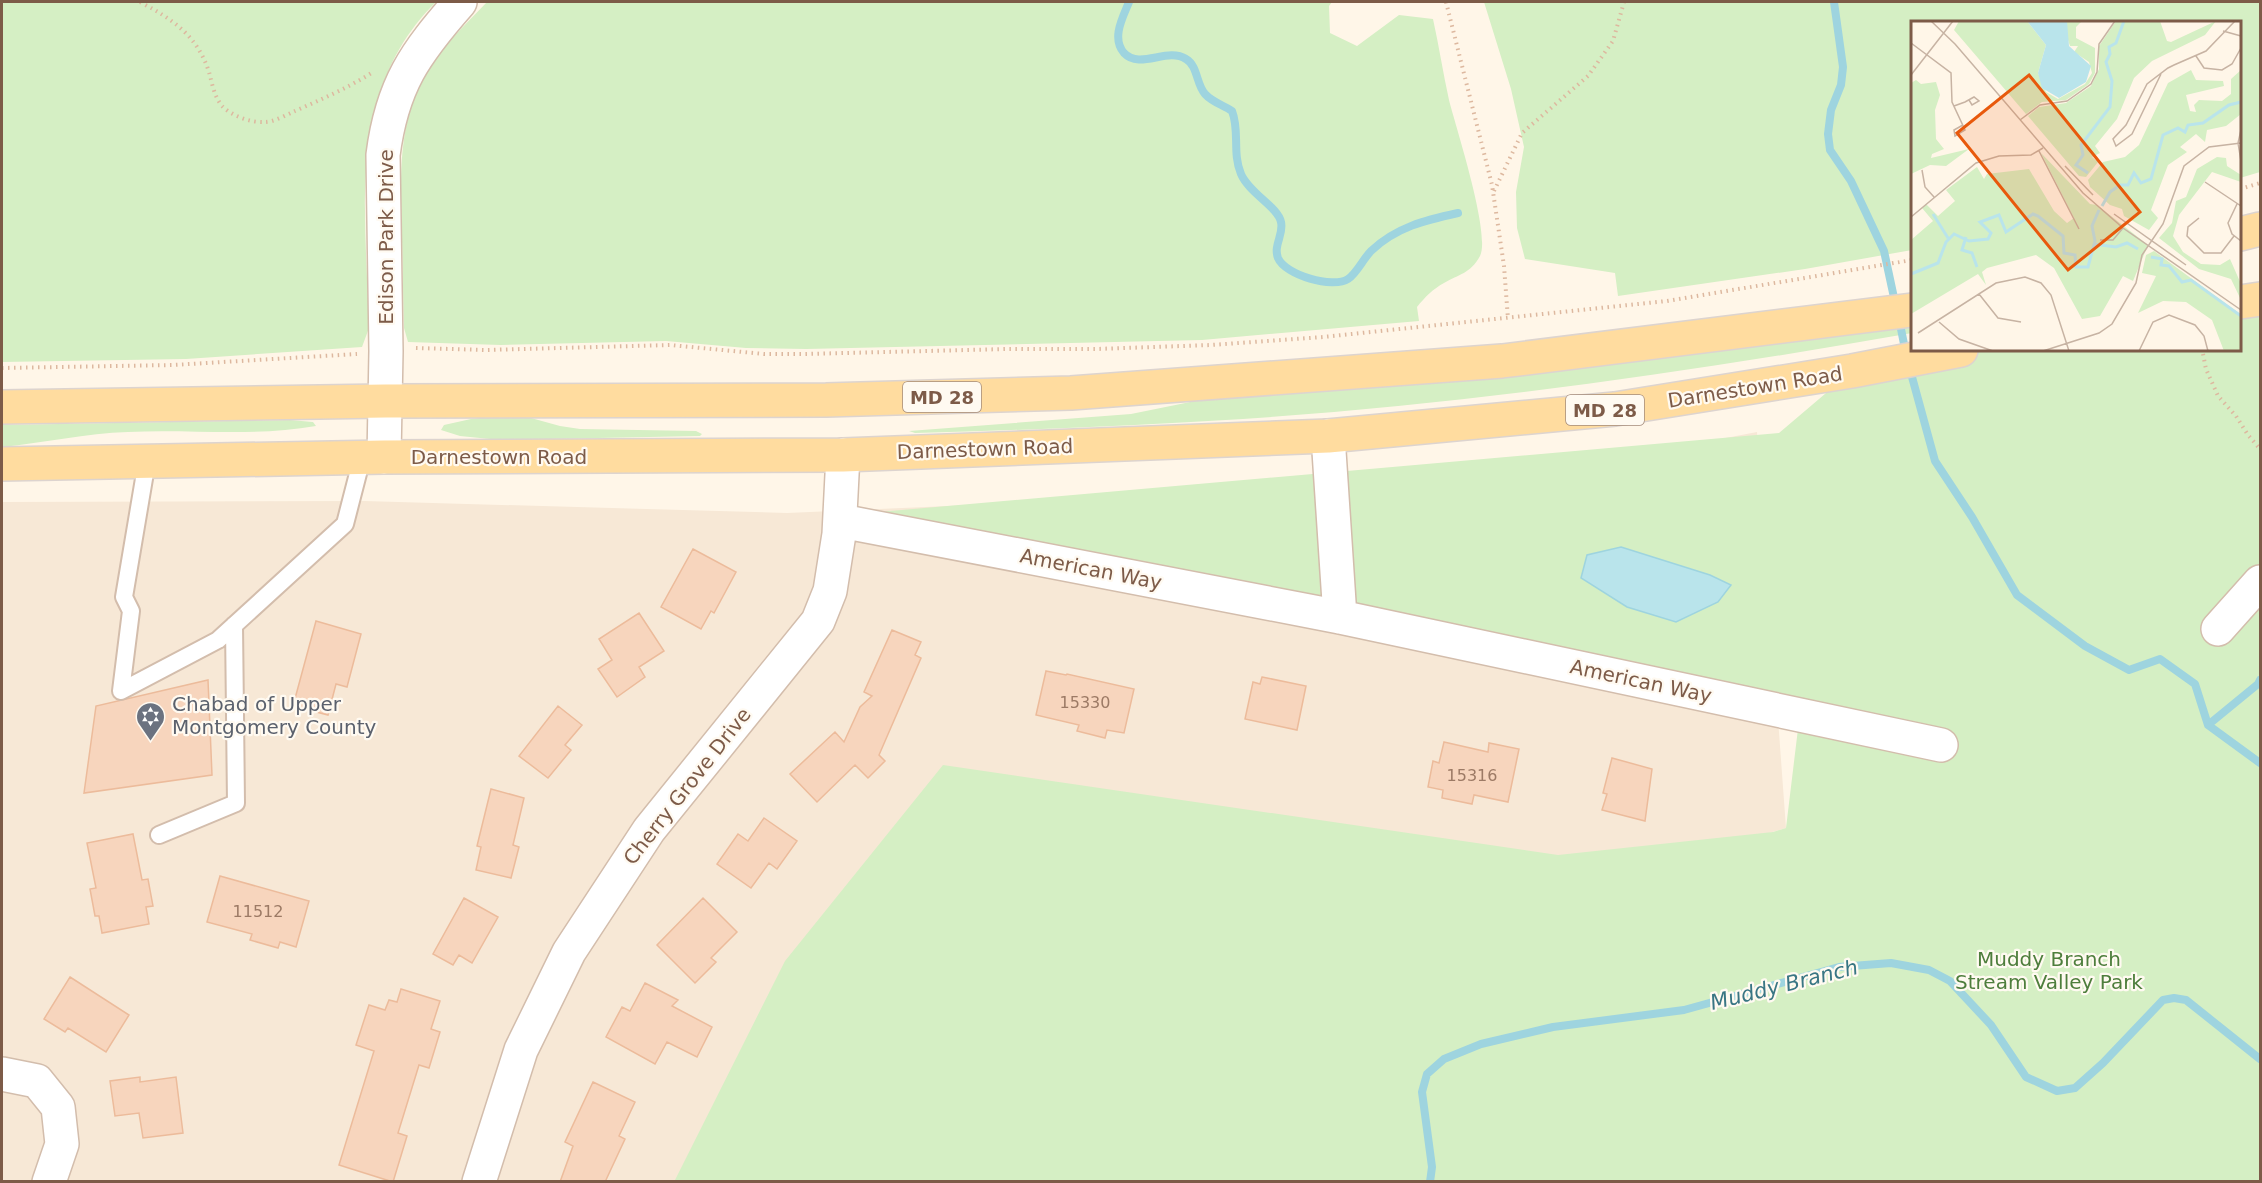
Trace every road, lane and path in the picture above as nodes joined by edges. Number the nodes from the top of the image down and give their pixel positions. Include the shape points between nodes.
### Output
1 (140, 2) edge
2 (460, 2) edge
3 (1446, 2) edge
4 (1624, 2) edge
5 (381, 63) dead end
6 (2260, 183) edge
7 (2241, 189) edge
8 (1494, 191) junction
9 (2260, 229) edge
10 (2241, 234) edge
11 (1911, 261) edge
12 (2260, 299) edge
13 (2241, 302) edge
14 (1911, 310) edge
15 (1508, 319) junction
16 (386, 351) junction
17 (1955, 351) edge
18 (2203, 354) dead end
19 (2, 368) edge
20 (385, 400) junction
21 (2, 408) edge
22 (1328, 436) junction
23 (2260, 449) edge
24 (843, 454) junction
25 (373, 458) junction
26 (147, 461) junction
27 (2, 464) edge
28 (841, 521) junction
29 (2260, 582) edge
30 (1340, 617) junction
31 (234, 625) junction
32 (2218, 629) dead end
33 (1941, 745) dead end
34 (159, 836) dead end
35 (2, 1074) edge
36 (49, 1182) edge
37 (479, 1182) edge

1 - 5 path via 169,17 194,40 223,106 240,118 265,122 282,117 346,88
2 - 16 street, Edison Park Drive via 412,61 386,131
3 - 8 path
4 - 8 path via 1613,41 1588,76 1522,133
6 - 7 path
8 - 15 path
9 - 10 main road
11 - 15 path via 1667,301
12 - 13 main road
14 - 20 main road, MD 28 via 1502,361 1071,393 826,400
15 - 16 path via 1323,337 1096,349 764,354 670,345
16 - 19 path via 183,365
16 - 20 street, Edison Park Drive
17 - 22 main road, Darnestown Road / MD 28 via 1615,409
18 - 23 path via 2218,396
20 - 21 main road, MD 28
20 - 25 street, Edison Park Drive
22 - 24 main road, Darnestown Road / MD 28
22 - 30 street
24 - 25 main road, Darnestown Road / MD 28
24 - 28 street, Cherry Grove Drive
25 - 26 main road, Darnestown Road / MD 28
25 - 31 lane via 345,524
26 - 27 main road, Darnestown Road / MD 28
26 - 31 lane via 124,597 131,611 121,691 218,640
28 - 30 street, American Way
28 - 37 street, Cherry Grove Drive via 830,591 818,621 649,830 569,952 521,1050
29 - 32 street
30 - 33 street, American Way
31 - 34 lane via 236,803
35 - 36 street via 37,1081 58,1107 62,1144

